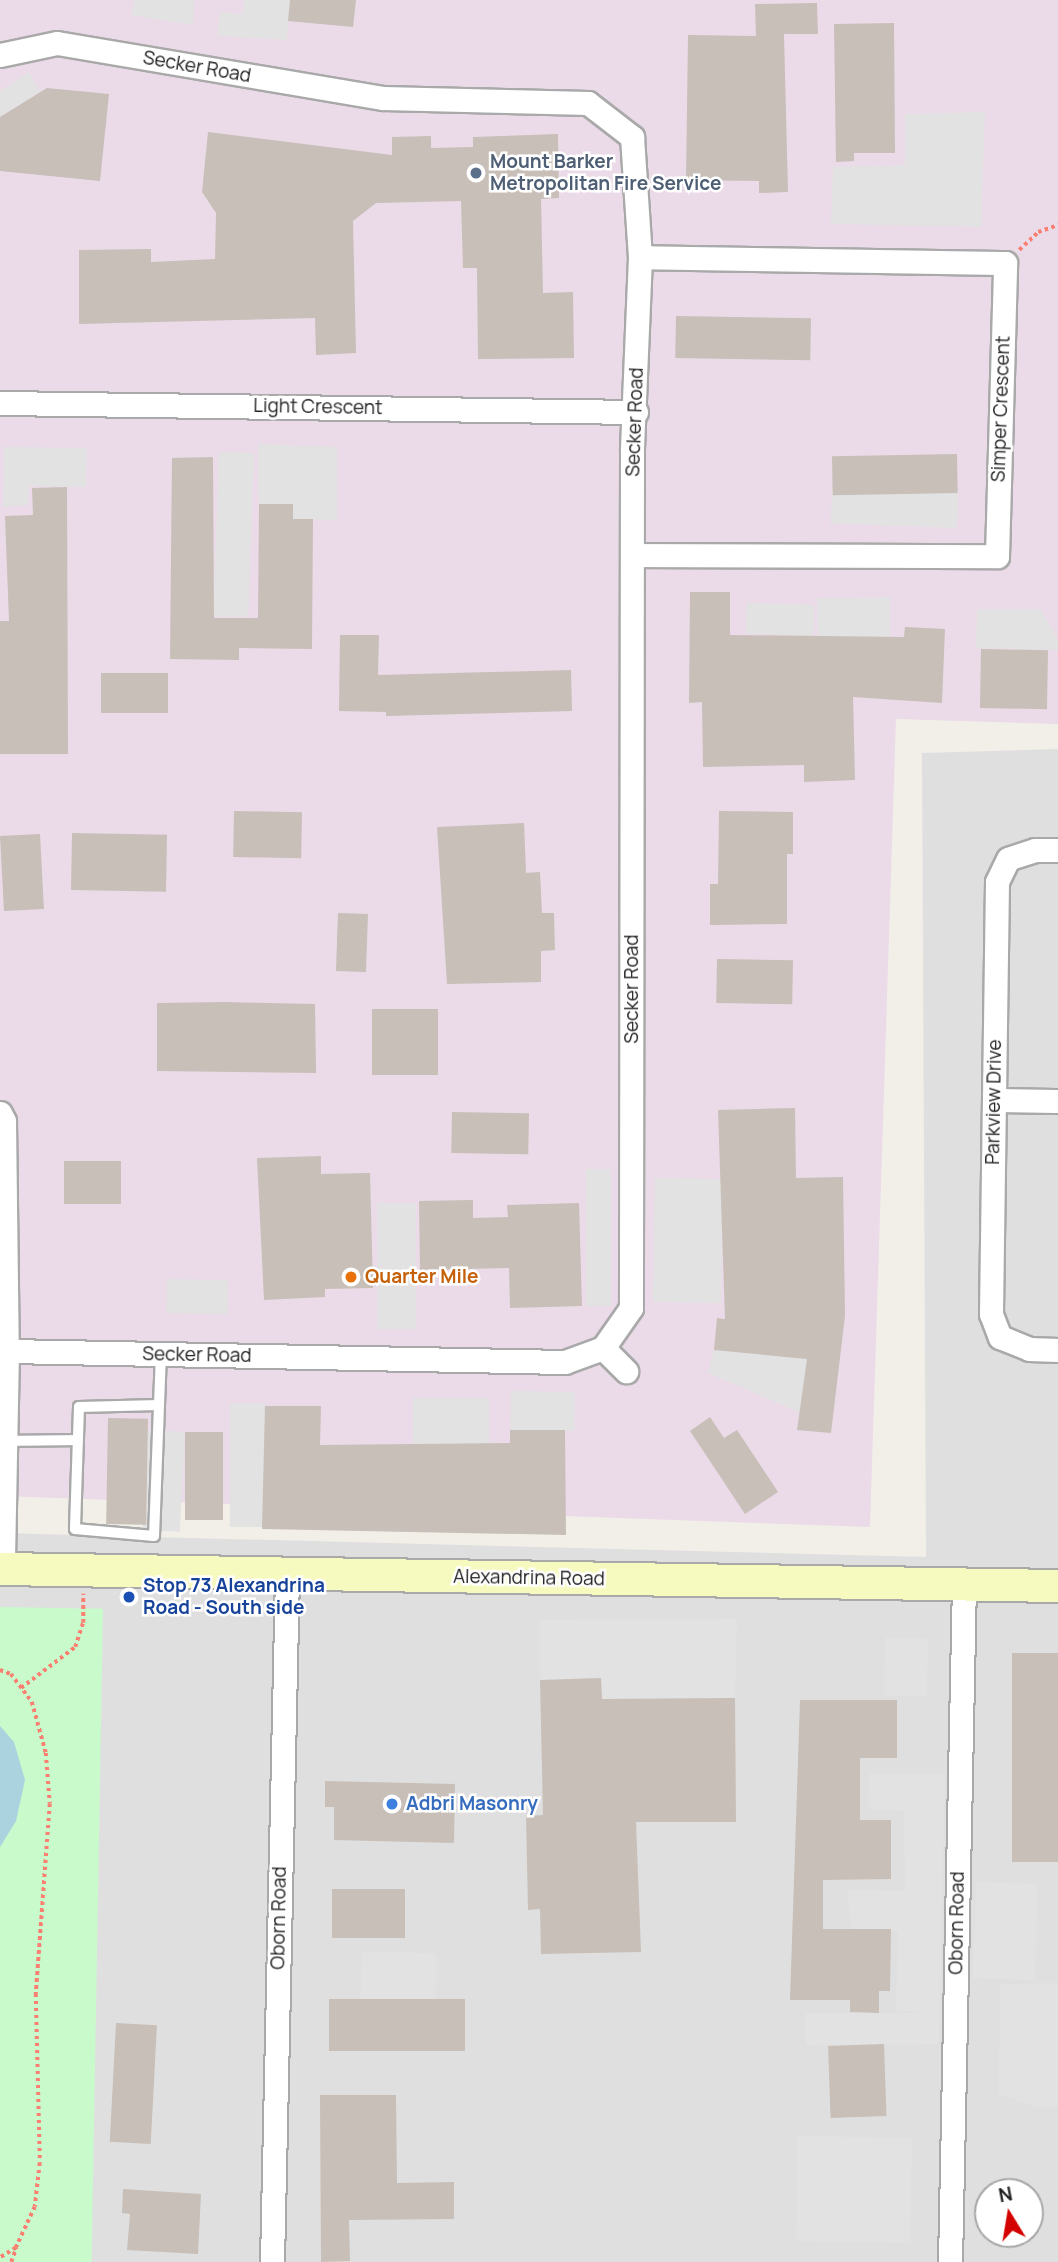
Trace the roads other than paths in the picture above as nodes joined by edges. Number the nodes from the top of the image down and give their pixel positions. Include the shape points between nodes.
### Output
1 (0, 55) edge
2 (640, 257) junction
3 (0, 403) edge
4 (636, 412) junction
5 (633, 555) junction
6 (1058, 850) edge
7 (995, 1100) junction
8 (1058, 1101) edge
9 (0, 1114) edge
10 (603, 1348) junction
11 (1058, 1350) edge
12 (7, 1351) junction
13 (160, 1354) junction
14 (626, 1371) dead end
15 (159, 1405) junction
16 (78, 1440) junction
17 (5, 1441) junction
18 (1, 1569) edge
19 (286, 1574) junction
20 (964, 1584) junction
21 (1058, 1586) edge
22 (272, 2262) edge
23 (950, 2262) edge

1 - 2 street, Secker Road via 57,43 383,98 588,103 632,137
2 - 4 street, Secker Road
2 - 5 street, Simper Crescent via 1005,263 998,556
3 - 4 street, Light Crescent
4 - 5 street, Secker Road
5 - 10 street, Secker Road via 631,1308
6 - 7 street, Parkview Drive via 1035,850 1008,859 997,882
7 - 8 street
7 - 11 street, Parkview Drive via 991,1314 1000,1337 1028,1349
9 - 12 street via 4,1121
10 - 13 street, Secker Road via 565,1362
10 - 14 street
12 - 13 street, Secker Road
12 - 17 street
13 - 15 lane
15 - 16 lane via 79,1407
15 - 16 lane via 154,1536 75,1529
16 - 17 lane
17 - 18 street
18 - 19 main road, Alexandrina Road
19 - 20 main road, Alexandrina Road
19 - 22 street, Oborn Road
20 - 21 main road, Alexandrina Road
20 - 23 street, Oborn Road

